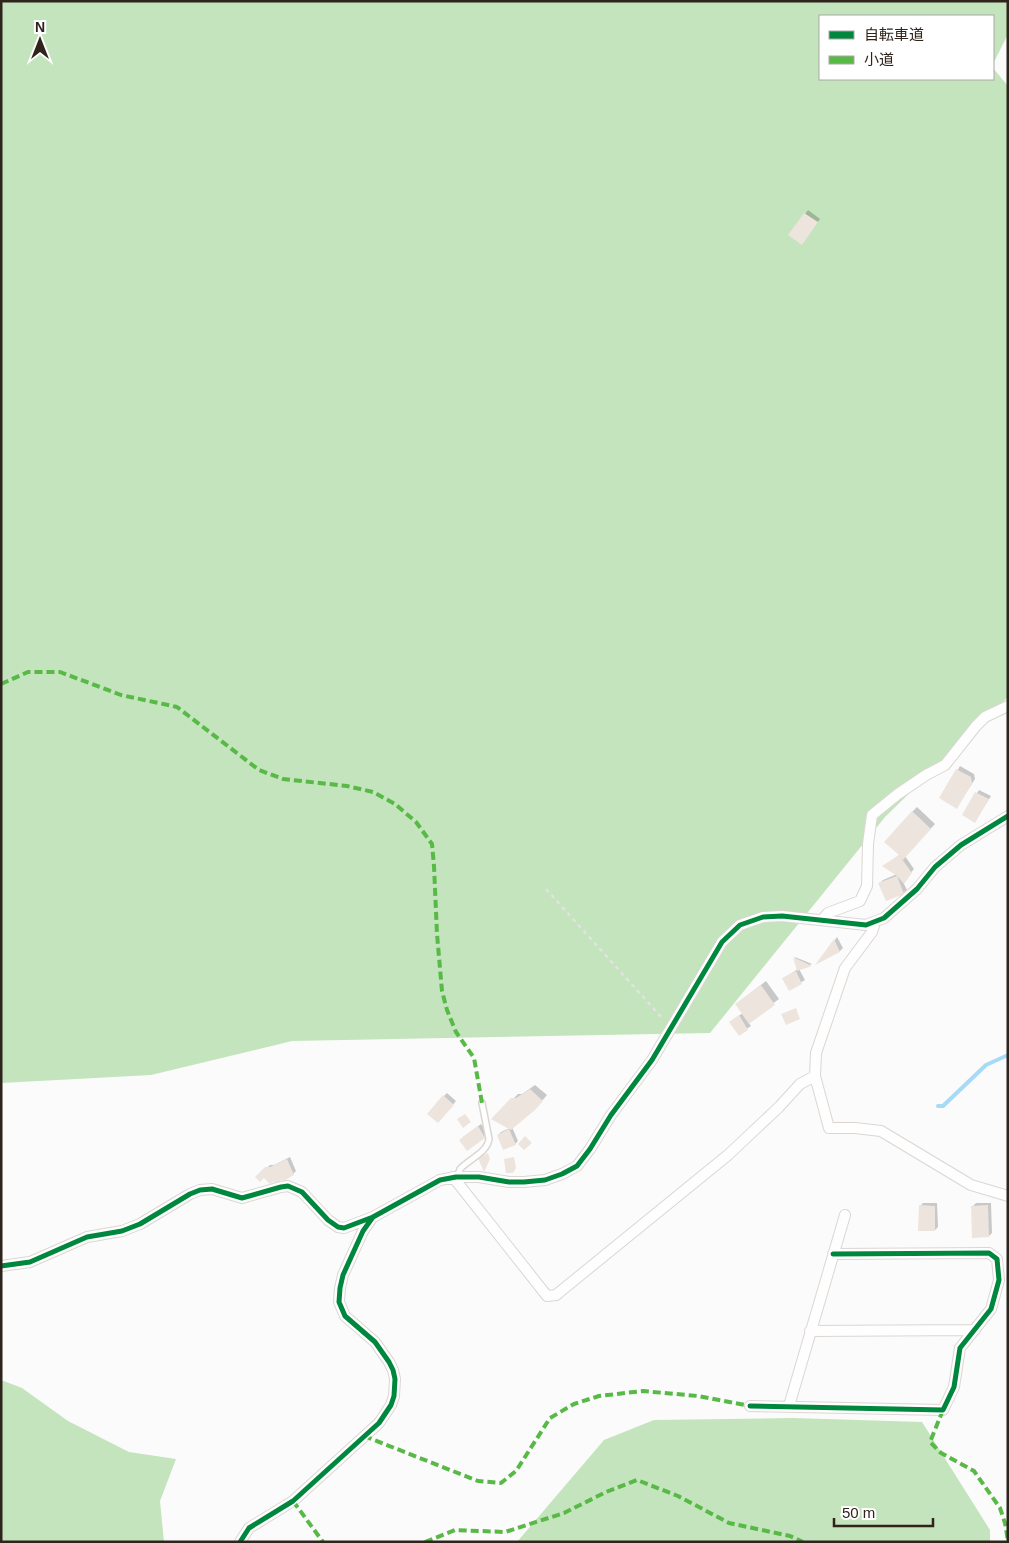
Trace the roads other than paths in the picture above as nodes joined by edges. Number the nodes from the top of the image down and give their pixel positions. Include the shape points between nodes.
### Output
1 (1008, 706) edge
2 (1007, 819) edge
3 (822, 920) junction
4 (875, 922) junction
5 (816, 1076) junction
6 (482, 1103) dead end
7 (455, 1177) junction
8 (1008, 1196) edge
9 (845, 1215) dead end
10 (373, 1217) junction
11 (833, 1254) junction
12 (1, 1266) edge
13 (1004, 1279) edge
14 (975, 1330) junction
15 (810, 1331) junction
16 (750, 1406) dead end
17 (789, 1406) junction
18 (240, 1542) edge

1 - 3 street via 985,717 946,765 926,775 872,815 867,886 860,901 828,913
2 - 4 street via 960,845 934,868 917,889
3 - 4 street via 866,925
3 - 7 street via 763,916 740,925 722,942 652,1060 577,1166 545,1180 524,1182
4 - 5 street via 872,932 845,968 816,1053
5 - 7 street via 800,1084 728,1155 556,1295 547,1296
5 - 8 street via 829,1128 881,1130 971,1185
6 - 7 lane via 489,1143
7 - 10 street via 440,1180
9 - 11 street
10 - 12 street via 349,1227 338,1227 302,1192 288,1186 242,1198 206,1189 190,1194 122,1231 87,1237 30,1262
10 - 18 street via 363,1231 343,1276 339,1302 345,1316 375,1342 389,1362 394,1379 392,1405 380,1424 293,1502 249,1528
11 - 13 street via 989,1253 997,1259
11 - 15 street
13 - 14 street via 991,1309
14 - 15 street
14 - 17 street via 960,1348 954,1387 944,1410
15 - 17 street
16 - 17 street

